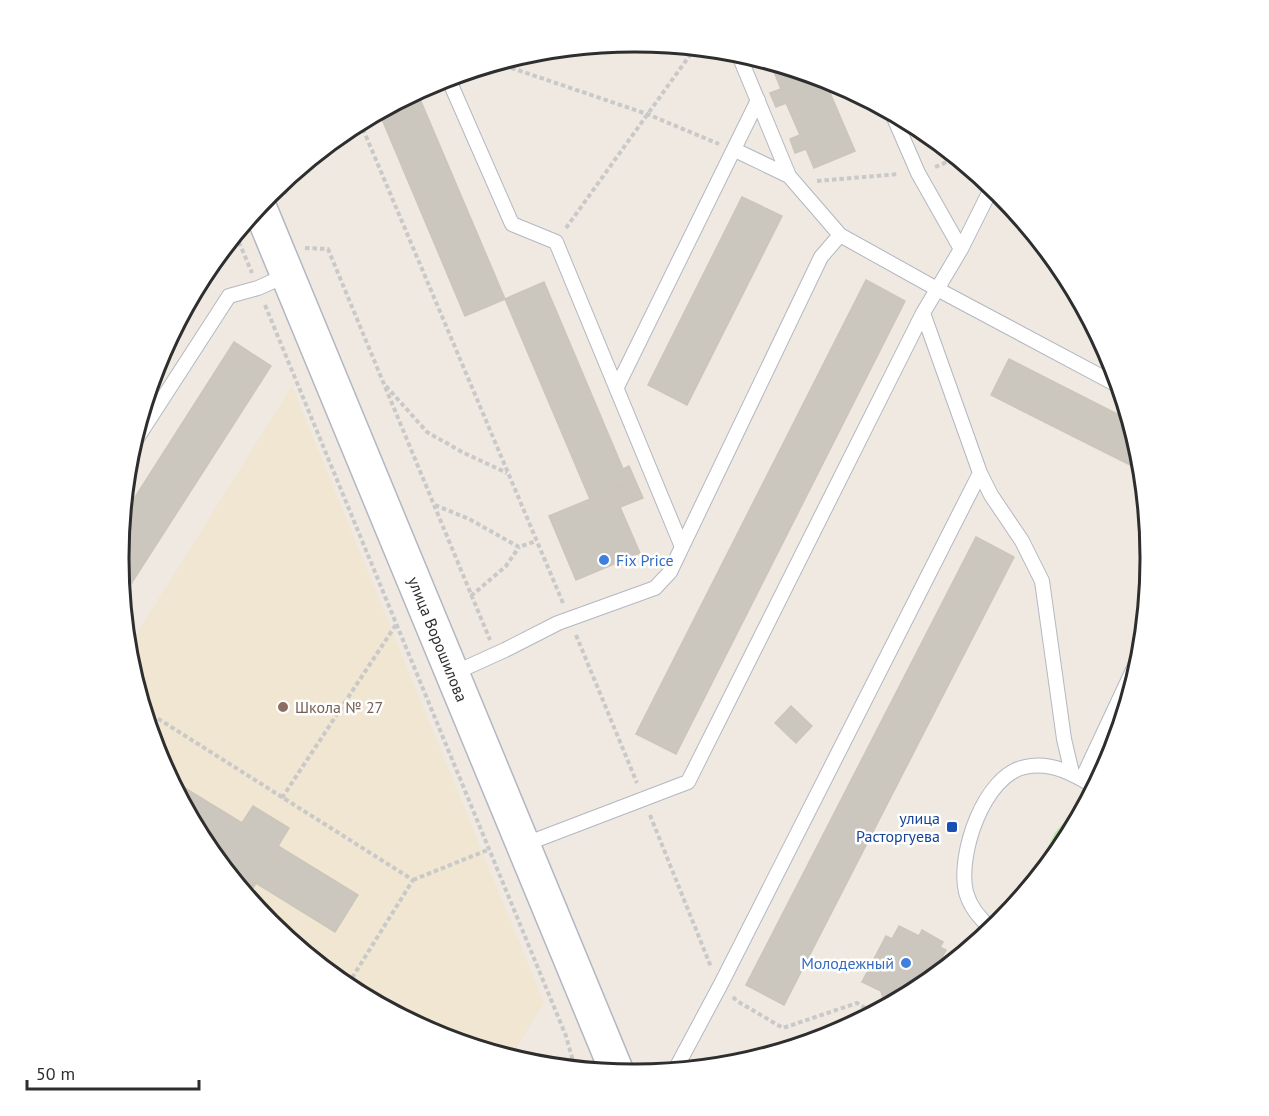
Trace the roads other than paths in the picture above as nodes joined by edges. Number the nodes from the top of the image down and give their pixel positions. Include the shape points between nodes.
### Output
1 (743, 64) edge
2 (452, 87) edge
3 (758, 100) junction
4 (898, 127) edge
5 (735, 150) junction
6 (789, 176) junction
7 (987, 196) edge
8 (263, 216) edge
9 (840, 236) junction
10 (961, 249) junction
11 (287, 275) junction
12 (937, 289) junction
13 (923, 313) junction
14 (1107, 380) edge
15 (617, 387) junction
16 (148, 422) edge
17 (980, 473) junction
18 (682, 547) junction
19 (452, 674) junction
20 (1124, 687) edge
21 (1077, 776) junction
22 (1088, 783) edge
23 (523, 845) junction
24 (984, 923) edge
25 (680, 1061) edge
26 (613, 1063) edge

1 - 3 lane
2 - 15 lane via 512,224 556,242
3 - 5 lane
3 - 6 lane
4 - 10 lane
5 - 6 lane
5 - 15 lane
6 - 9 lane
7 - 10 lane
8 - 11 main road, улица Ворошилова
9 - 12 lane
9 - 18 lane via 821,256
10 - 12 lane
11 - 16 lane via 229,296
11 - 19 main road, улица Ворошилова
12 - 13 lane
12 - 14 lane
13 - 17 lane
13 - 23 lane via 688,782
15 - 18 lane
17 - 21 lane via 1042,580 1065,739
17 - 25 lane
18 - 19 lane via 670,572 655,588 558,623
19 - 23 main road, улица Ворошилова
20 - 21 lane
21 - 22 lane
21 - 24 lane via 1042,765 1025,766 1002,780 981,810 967,852 964,881 971,905
23 - 26 main road, улица Ворошилова

